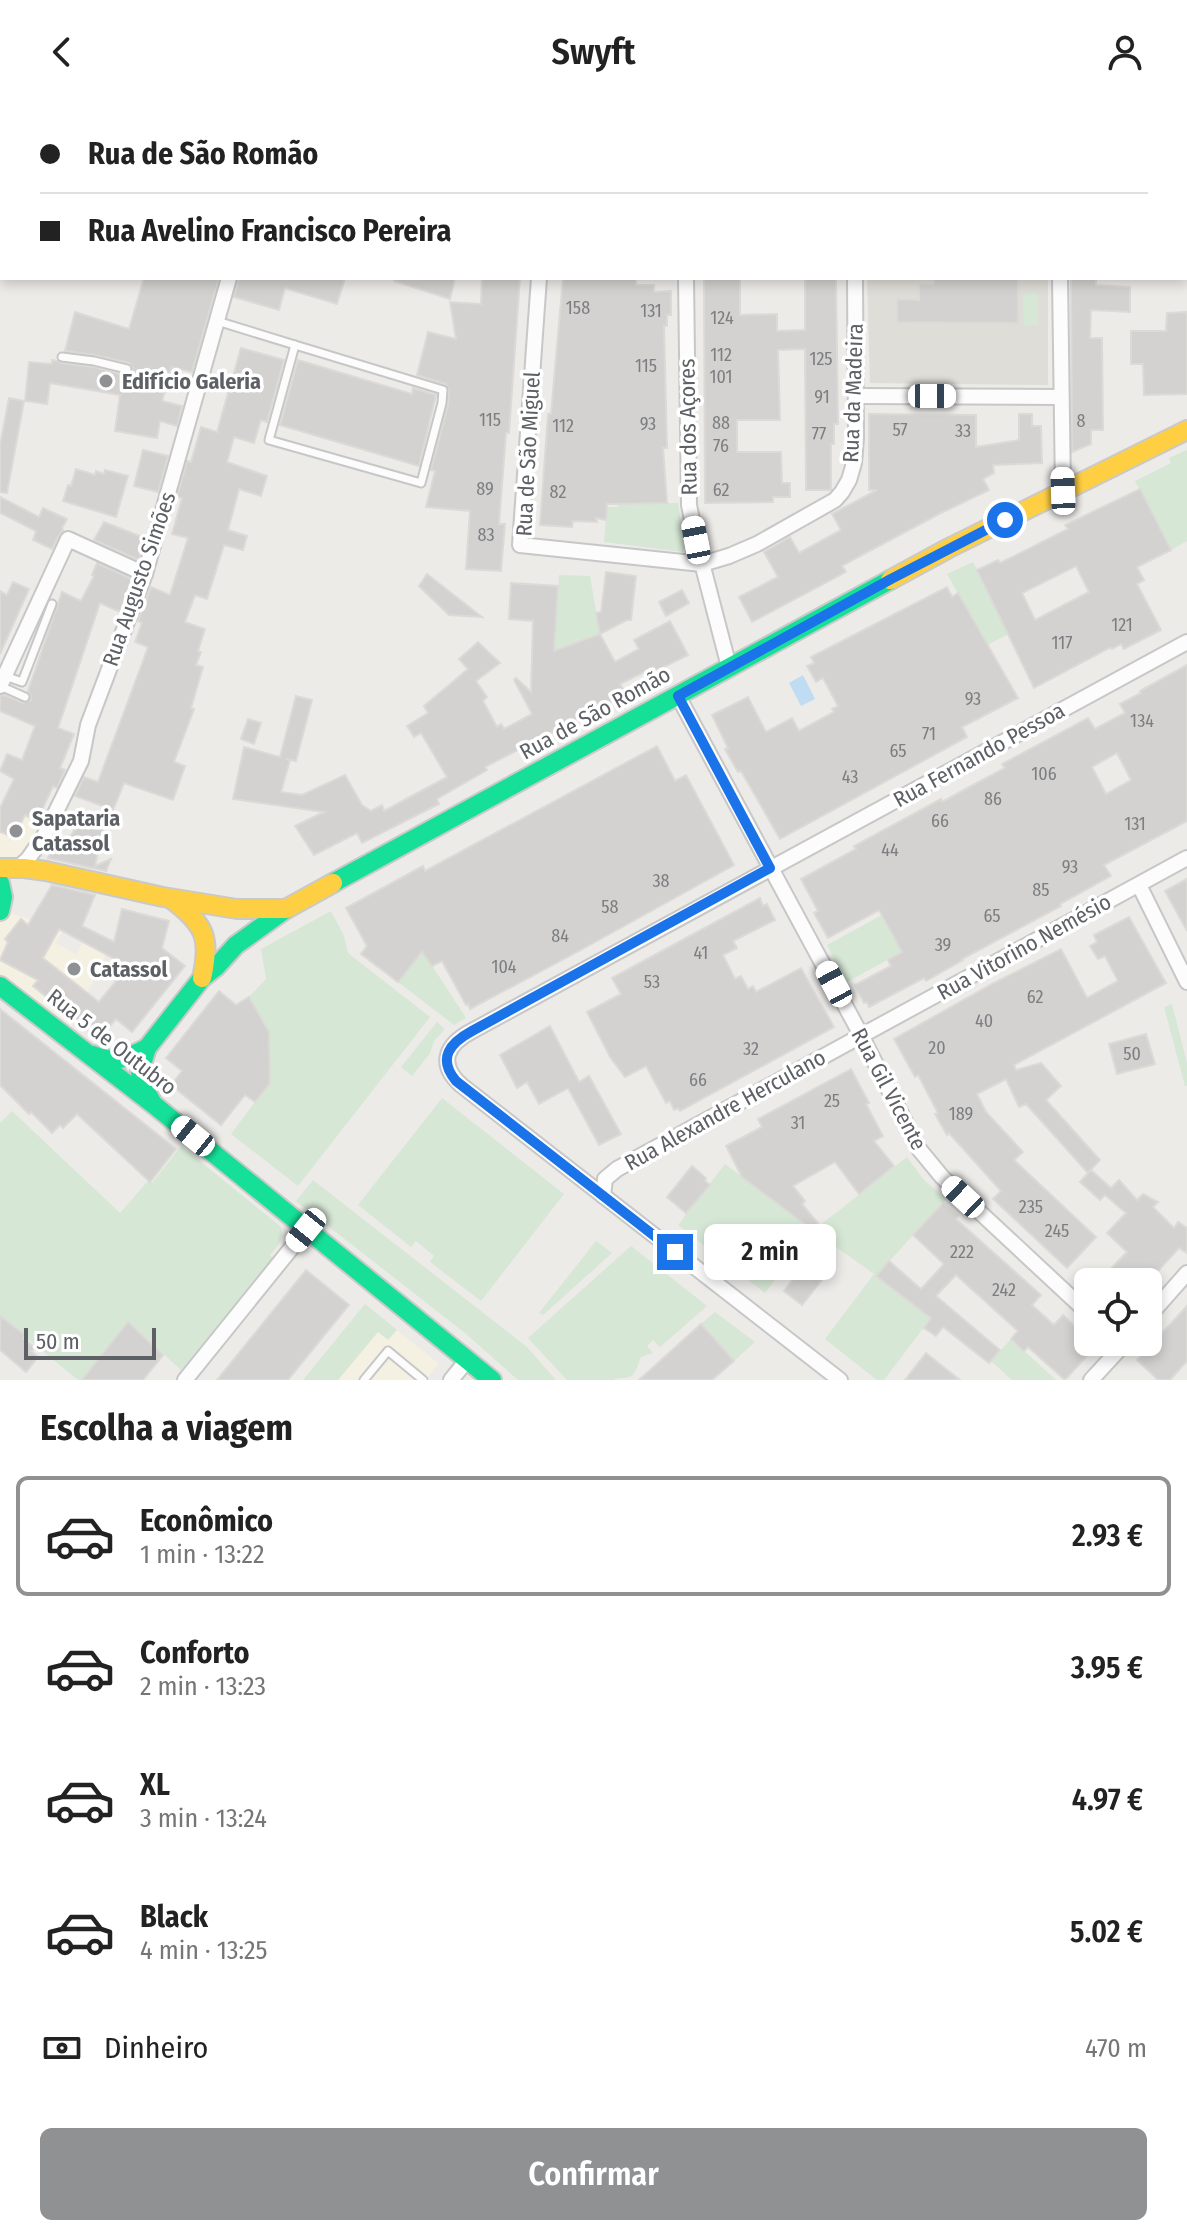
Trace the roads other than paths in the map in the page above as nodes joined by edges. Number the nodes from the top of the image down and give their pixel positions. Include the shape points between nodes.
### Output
1 (228, 280) edge
2 (539, 280) edge
3 (686, 280) edge
4 (855, 280) edge
5 (1060, 280) edge
6 (217, 321) junction
7 (295, 345) junction
8 (62, 357) dead end
9 (127, 369) dead end
10 (163, 379) dead end
11 (198, 389) junction
12 (857, 396) junction
13 (1061, 397) junction
14 (1187, 430) edge
15 (1063, 491) junction
16 (702, 564) junction
17 (145, 574) junction
18 (52, 604) dead end
19 (1187, 642) edge
20 (729, 667) junction
21 (2, 682) edge
22 (678, 696) junction
23 (25, 697) dead end
24 (1187, 858) edge
25 (19, 867) junction
26 (0, 868) edge
27 (770, 868) junction
28 (0, 883) edge
29 (1139, 885) junction
30 (171, 899) junction
31 (286, 909) junction
32 (0, 911) edge
33 (202, 978) junction
34 (1187, 982) edge
35 (0, 986) edge
36 (861, 1035) junction
37 (147, 1048) junction
38 (83, 1050) junction
39 (153, 1104) junction
40 (603, 1196) junction
41 (306, 1230) junction
42 (1187, 1273) edge
43 (1074, 1300) edge
44 (1162, 1301) edge
45 (1112, 1356) edge
46 (468, 1359) junction
47 (420, 1379) edge
48 (185, 1380) edge
49 (364, 1380) edge
50 (451, 1380) edge
51 (492, 1380) edge
52 (840, 1380) edge
53 (1091, 1380) edge

1 - 6 street, Rua Augusto Simões
2 - 16 street, Rua de São Miguel via 520,545
3 - 16 street, Rua dos Açores via 689,505
4 - 12 street, Rua da Madeira
5 - 13 street
6 - 7 lane
6 - 11 street, Rua Augusto Simões
7 - 7 lane via 443,390 421,483 269,440
8 - 9 lane
10 - 11 lane
11 - 17 street, Rua Augusto Simões
12 - 13 street
12 - 16 street, Rua da Madeira via 854,463 842,492 757,544
13 - 15 street
14 - 15 main road, Rua de São Romão
15 - 20 main road, Rua de São Romão
16 - 20 street, Rua dos Açores
17 - 21 street via 68,539
17 - 25 street, Rua Augusto Simões via 85,734 81,761 49,827
18 - 21 lane via 22,682
19 - 27 street, Rua Fernando Pessoa
20 - 22 main road, Rua de São Romão
21 - 23 lane
22 - 27 street, Rua Gil Vicente
22 - 31 main road, Rua de São Romão
24 - 29 street, Rua Vitorino Nemésio
25 - 26 main road, Rua de São Romão
25 - 30 main road, Rua de São Romão
27 - 36 street, Rua Gil Vicente
27 - 40 street, Rua Fernando Pessoa via 472,1031 449,1049 452,1076
28 - 32 main road
29 - 34 street
29 - 36 street, Rua Vitorino Nemésio
30 - 31 main road, Rua de São Romão via 240,910
30 - 33 main road via 203,929 208,949
31 - 33 main road
33 - 37 main road
35 - 38 main road, Rua 5 de Outubro
36 - 40 street, Rua Alexandre Herculano via 617,1169 605,1179
36 - 43 street, Rua Gil Vicente via 929,1163
37 - 38 main road via 115,1062
37 - 39 main road via 141,1082
38 - 39 main road, Rua 5 de Outubro
39 - 41 main road, Rua 5 de Outubro
40 - 52 street
41 - 46 main road, Rua 5 de Outubro
41 - 48 street
42 - 44 street
45 - 53 street
46 - 50 street
46 - 51 main road, Rua 5 de Outubro
47 - 49 lane via 388,1351

